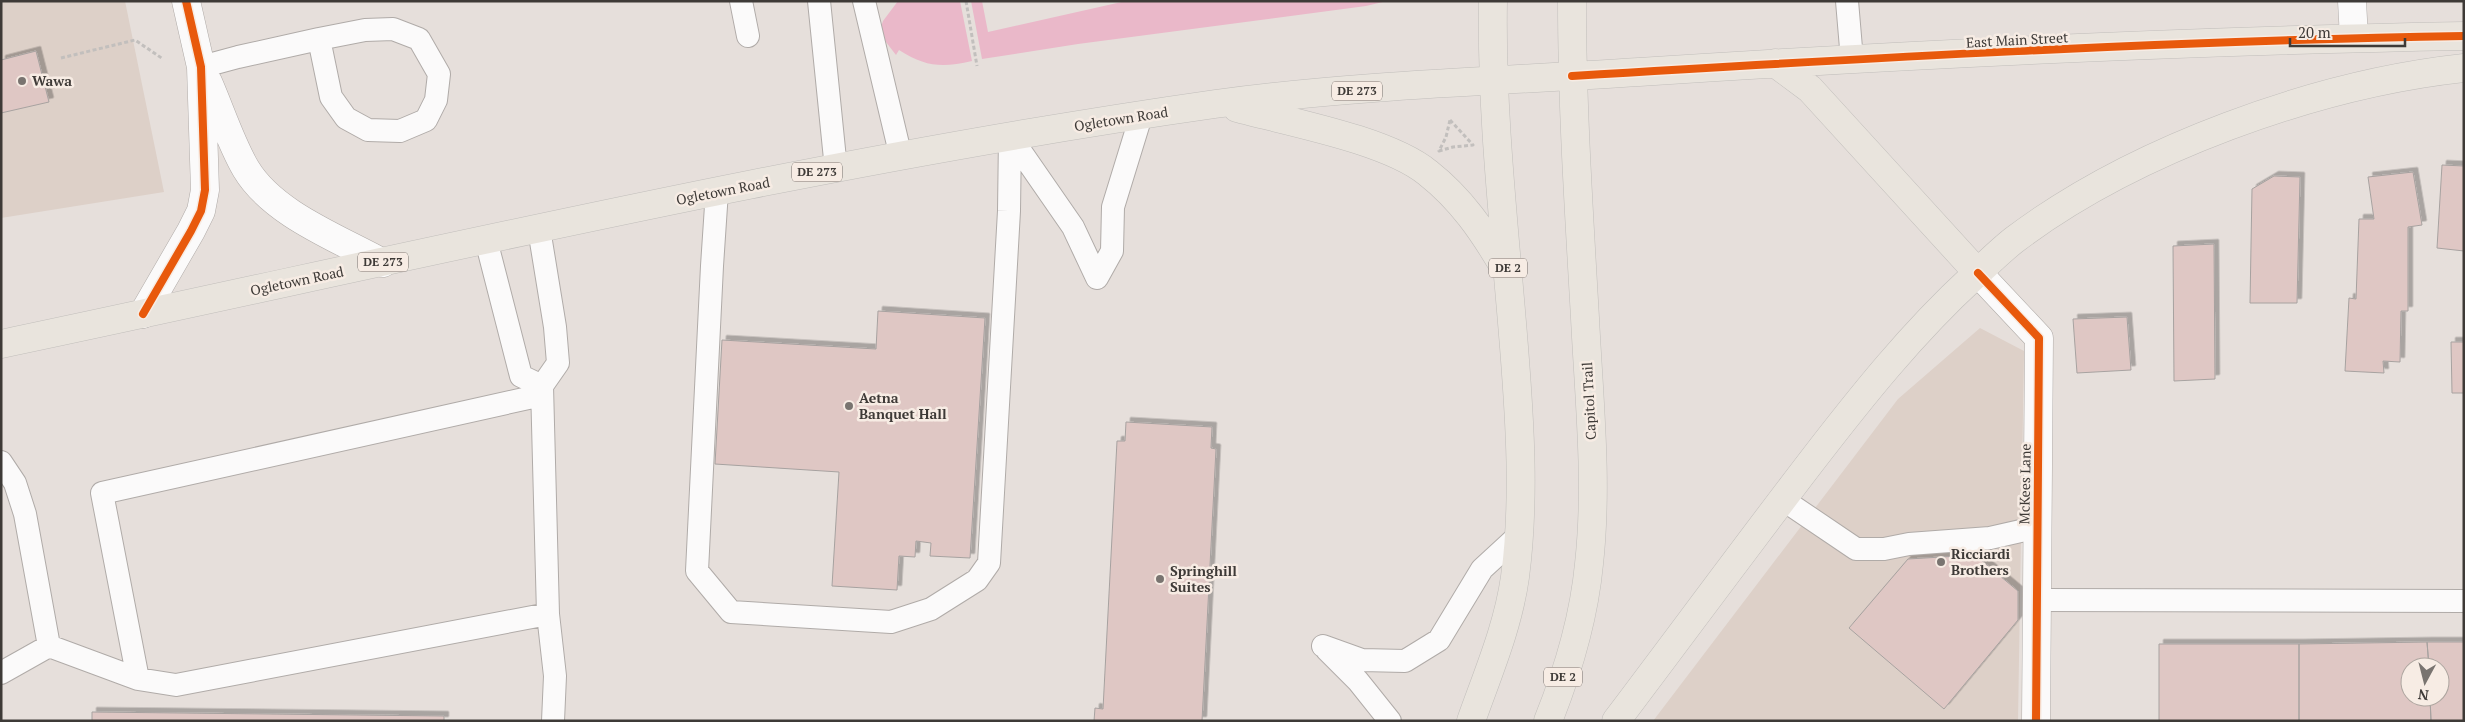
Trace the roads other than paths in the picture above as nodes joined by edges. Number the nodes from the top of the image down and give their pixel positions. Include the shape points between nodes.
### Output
1 (186, 1) edge
2 (741, 1) edge
3 (819, 1) edge
4 (1493, 1) edge
5 (1572, 1) edge
6 (1847, 1) edge
7 (2352, 1) edge
8 (868, 5) edge
9 (748, 36) dead end
10 (2464, 36) edge
11 (2354, 38) junction
12 (318, 39) junction
13 (1852, 60) junction
14 (1775, 63) junction
15 (201, 66) junction
16 (2464, 68) edge
17 (1572, 76) junction
18 (1492, 81) junction
19 (1221, 103) junction
20 (1141, 116) junction
21 (1010, 136) junction
22 (901, 157) junction
23 (836, 169) junction
24 (717, 192) junction
25 (539, 229) junction
26 (486, 240) junction
27 (383, 262) junction
28 (1978, 272) junction
29 (1508, 274) junction
30 (143, 314) junction
31 (1, 344) edge
32 (542, 390) junction
33 (1, 462) edge
34 (1782, 499) junction
35 (2038, 527) junction
36 (1520, 534) junction
37 (2037, 600) junction
38 (2464, 601) edge
39 (548, 614) junction
40 (49, 646) junction
41 (1, 673) edge
42 (138, 679) junction
43 (553, 721) edge
44 (1390, 721) edge
45 (1471, 721) edge
46 (1548, 721) edge
47 (1616, 721) edge
48 (2036, 721) edge

1 - 15 street
2 - 9 lane
3 - 23 lane
4 - 18 main road
5 - 17 main road, Capitol Trail
6 - 13 lane
7 - 11 street
8 - 22 lane
10 - 11 main road, East Main Street / DE 273
11 - 13 main road, East Main Street / DE 273
12 - 12 lane via 365,30 393,29 419,40 439,74 436,100 426,120 400,131 368,130 346,118 331,97
12 - 15 lane
13 - 14 main road, East Main Street / DE 273
14 - 17 main road, East Main Street / DE 273
14 - 28 main road via 1810,89
15 - 27 street via 246,169 265,192 291,213
15 - 30 street via 206,158 201,211
16 - 28 main road via 2369,83 2207,135 2158,155 2084,193 2013,240
17 - 18 main road, Ogletown Road / DE 273
17 - 46 main road, Capitol Trail / DE 2 via 1592,498 1589,564 1577,632
18 - 19 main road, Ogletown Road / DE 273
18 - 29 main road, DE 2
19 - 20 main road, Ogletown Road / DE 273
19 - 29 main road via 1363,142 1426,172 1472,216
20 - 21 main road, Ogletown Road / DE 273
20 - 21 lane via 1113,207 1112,251 1097,278 1073,227
21 - 22 main road, Ogletown Road / DE 273
21 - 24 lane via 1009,211 989,562 977,580 932,609 891,622 731,612 698,571
22 - 23 main road, Ogletown Road / DE 273
23 - 24 main road, Ogletown Road / DE 273
24 - 25 main road, Ogletown Road / DE 273
25 - 26 main road, Ogletown Road / DE 273
25 - 32 lane via 558,364
26 - 27 main road, Ogletown Road / DE 273
26 - 32 lane via 521,376
27 - 30 main road, Ogletown Road / DE 273
28 - 34 main road via 1880,374
28 - 35 street, McKees Lane via 2040,338
29 - 36 main road, DE 2 via 1520,447
30 - 31 main road, Ogletown Road / DE 273
32 - 39 lane
32 - 42 lane via 102,493
33 - 40 lane via 16,483 25,514
34 - 35 lane via 1856,549 1990,538
34 - 47 main road
35 - 37 street, McKees Lane
36 - 44 lane via 1482,569 1439,640 1405,661 1362,660 1323,646 1358,681
36 - 45 main road, DE 2 via 1506,625
37 - 38 lane
37 - 48 street, McKees Lane
39 - 42 lane via 176,684
39 - 43 lane via 555,676
40 - 41 lane
40 - 42 lane

